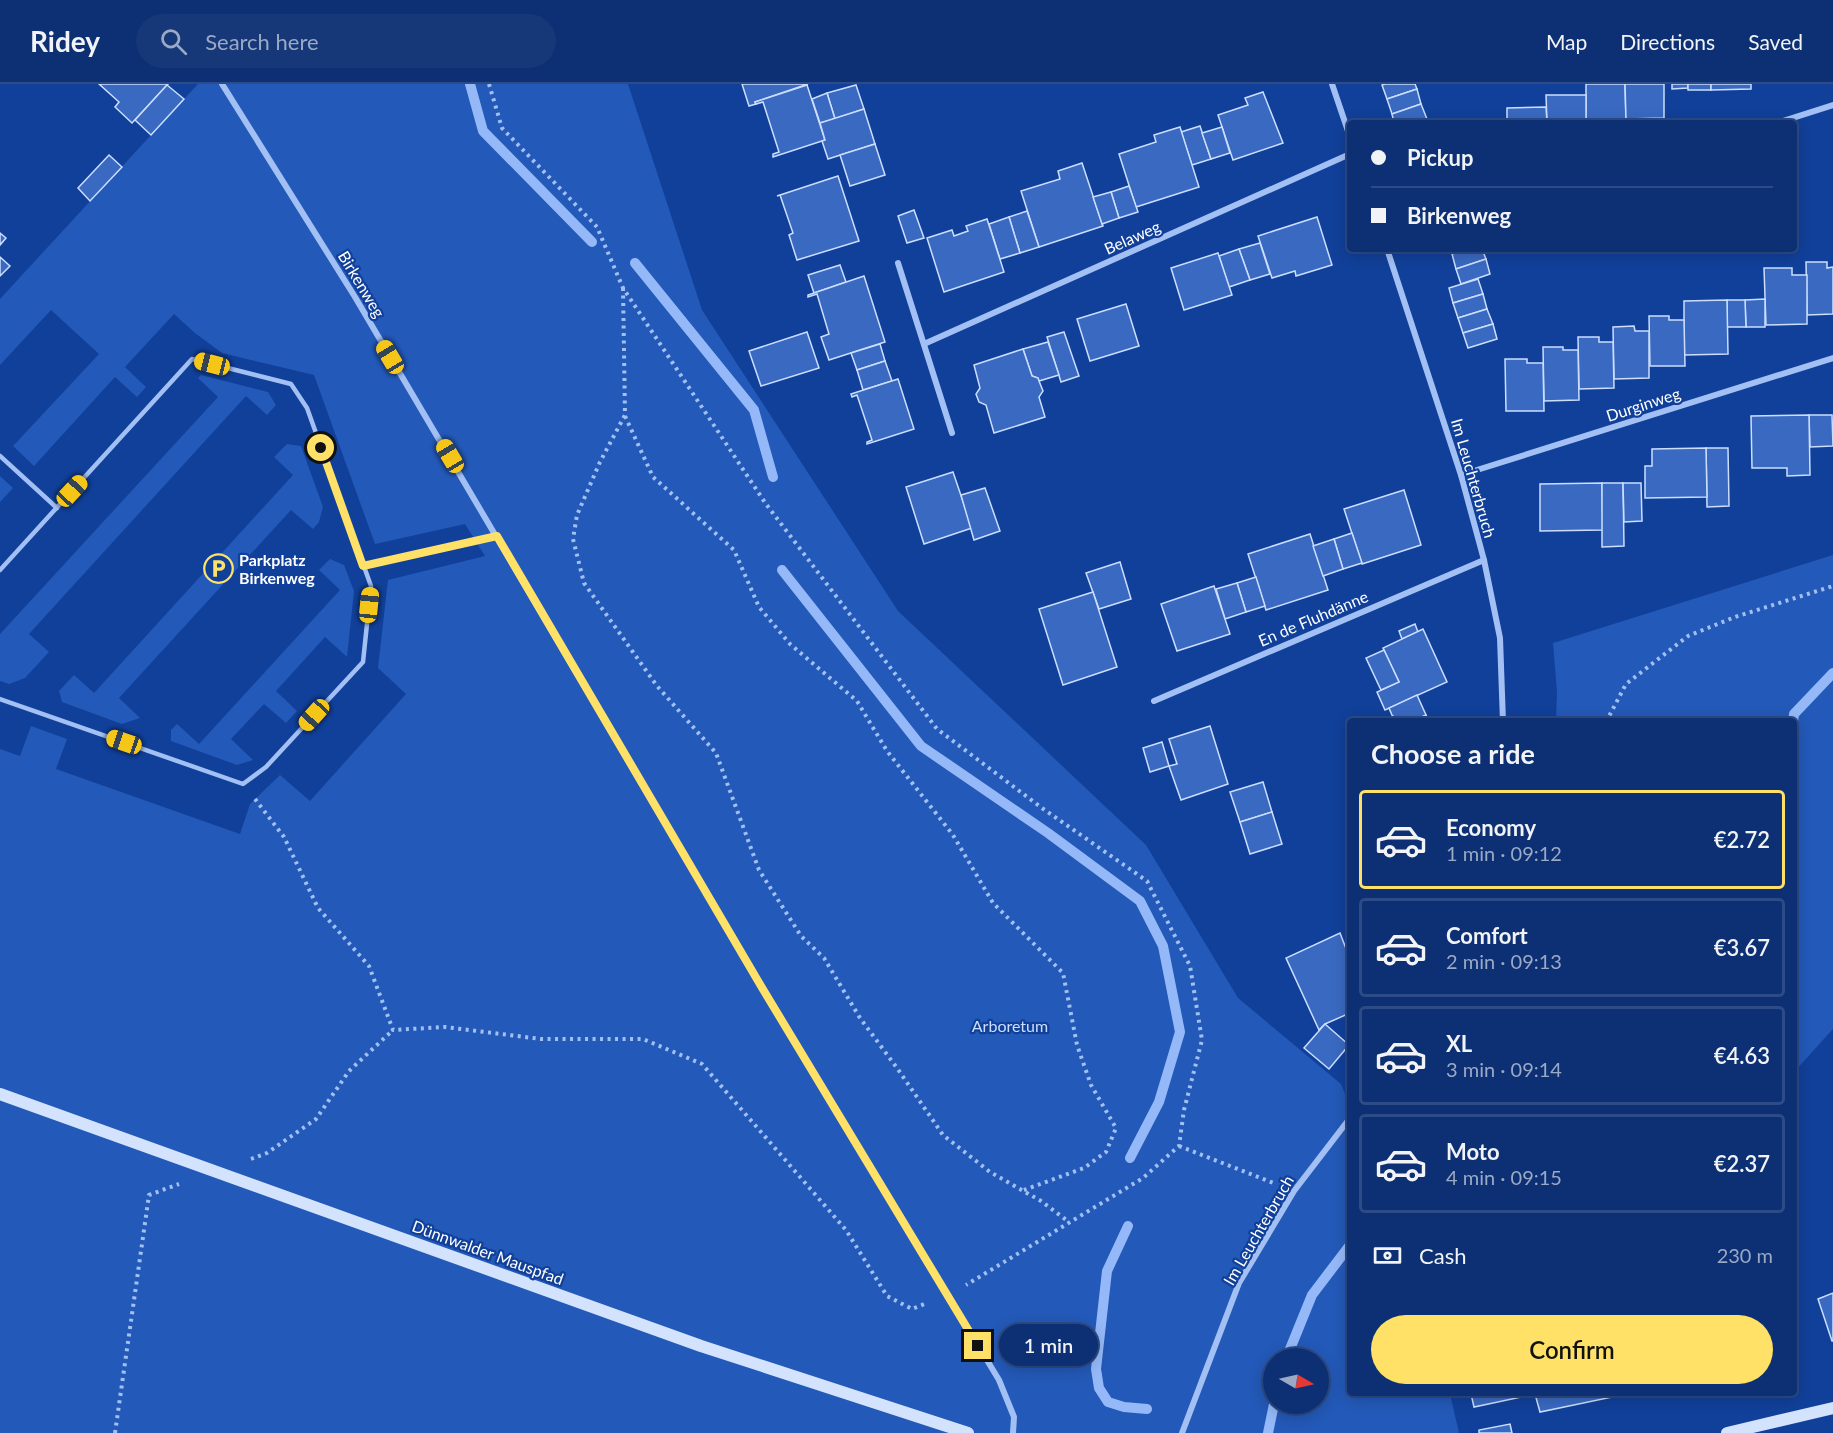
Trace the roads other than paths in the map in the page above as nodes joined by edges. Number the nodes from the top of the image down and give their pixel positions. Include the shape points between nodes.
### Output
1 (222, 84) edge
2 (1332, 84) edge
3 (1833, 105) edge
4 (1786, 120) edge
5 (1347, 128) edge
6 (1347, 155) edge
7 (1388, 252) edge
8 (898, 263) dead end
9 (924, 344) junction
10 (1833, 358) edge
11 (952, 433) dead end
12 (0, 456) edge
13 (1461, 475) junction
14 (57, 508) junction
15 (497, 536) junction
16 (1484, 560) junction
17 (363, 566) junction
18 (0, 570) edge
19 (0, 699) edge
20 (1154, 700) dead end
21 (1503, 718) edge
22 (0, 1094) edge
23 (1347, 1122) edge
24 (1833, 1408) edge
25 (963, 1432) edge
26 (1013, 1433) edge
27 (1182, 1433) edge
28 (1727, 1433) edge

1 - 15 street, Birkenweg
2 - 5 street
3 - 4 street
6 - 9 street, Belaweg
7 - 13 street, Im Leuchterbruch
8 - 9 street
9 - 11 street
10 - 13 street, Durginweg
12 - 14 lane
13 - 16 street, Im Leuchterbruch
14 - 17 lane via 192,359 291,384 307,408
14 - 18 lane
15 - 17 lane
15 - 26 street, Birkenweg via 761,986 999,1380 1014,1417
16 - 20 street, En de Fluhdänne
16 - 21 street, Im Leuchterbruch via 1500,638
17 - 19 lane via 371,586 363,662 266,767 243,784
22 - 25 main road, Dünnwalder Mauspfad via 701,1346
23 - 27 street, Im Leuchterbruch via 1294,1191 1239,1283
24 - 28 main road

